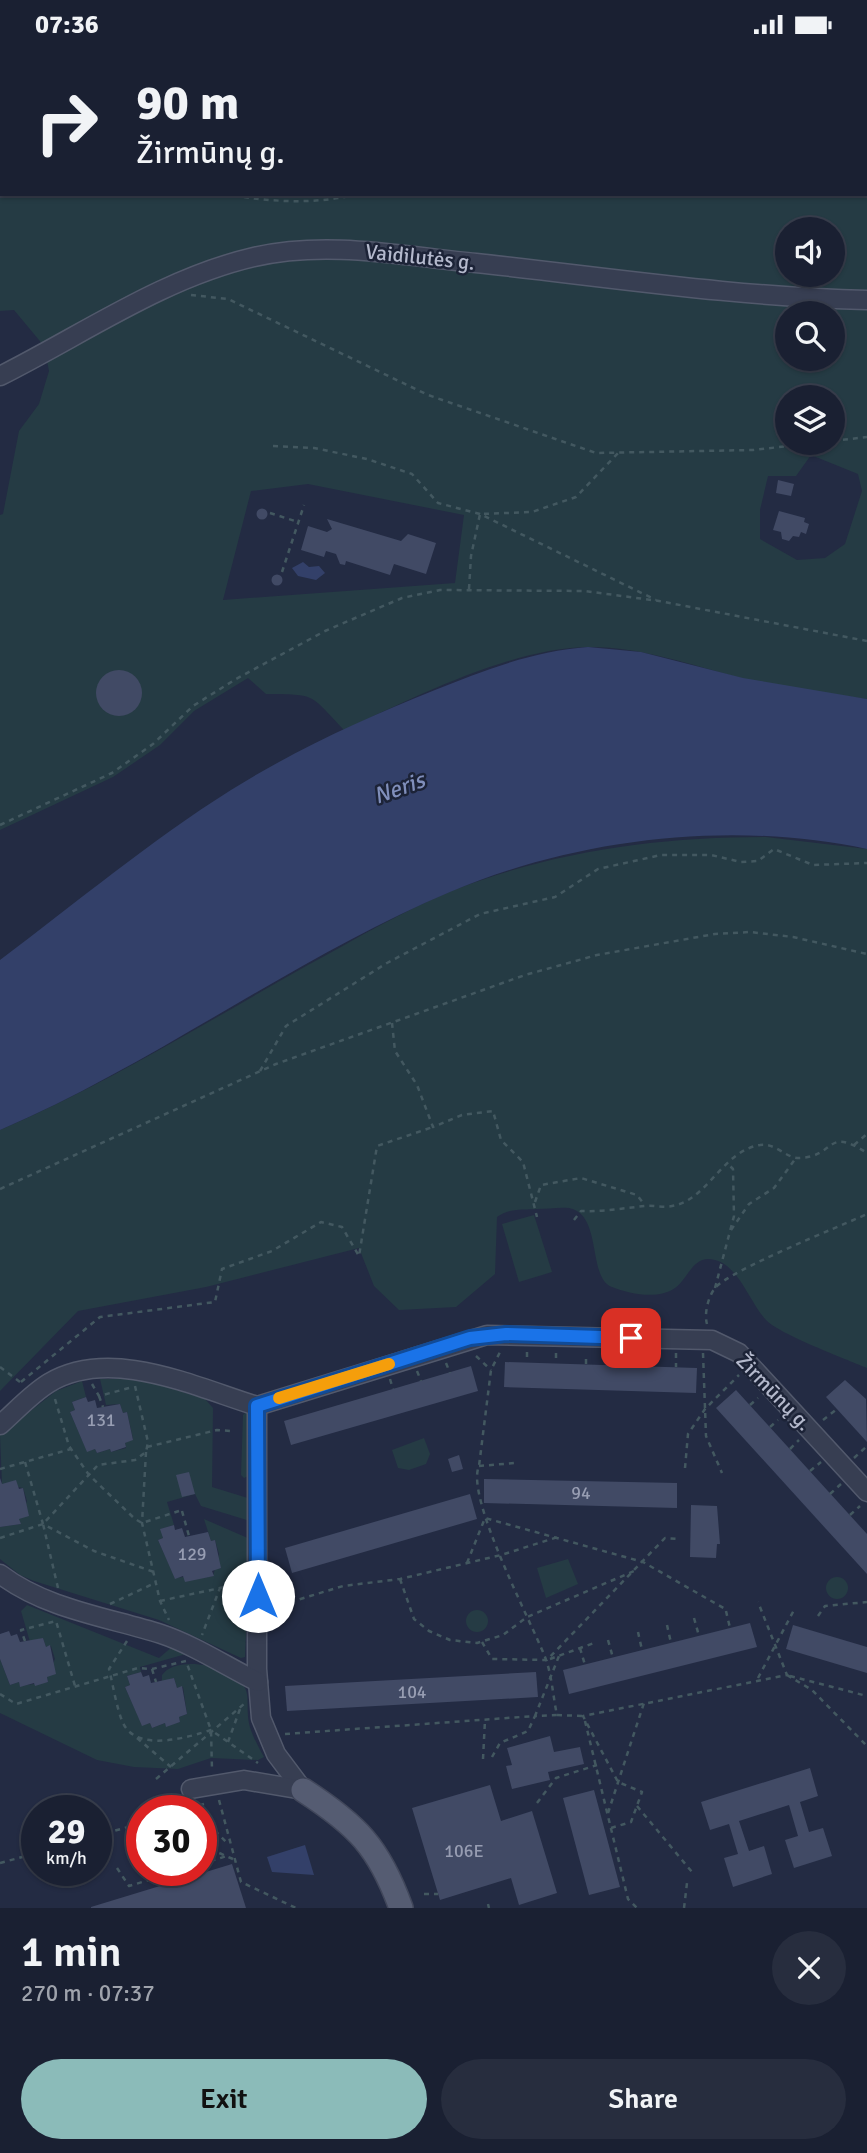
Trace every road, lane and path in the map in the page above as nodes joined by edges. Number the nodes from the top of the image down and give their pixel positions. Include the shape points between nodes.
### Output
1 (236, 196) edge
2 (350, 196) edge
3 (160, 291) junction
4 (867, 300) edge
5 (0, 376) edge
6 (867, 437) edge
7 (845, 440) edge
8 (273, 446) dead end
9 (775, 448) edge
10 (619, 452) junction
11 (304, 505) dead end
12 (270, 513) dead end
13 (480, 514) junction
14 (298, 522) junction
15 (282, 572) dead end
16 (469, 589) junction
17 (659, 601) junction
18 (867, 641) edge
19 (0, 825) edge
20 (867, 863) edge
21 (867, 954) edge
22 (392, 1023) junction
23 (260, 1071) junction
24 (433, 1127) junction
25 (867, 1133) edge
26 (854, 1145) junction
27 (867, 1153) edge
28 (797, 1158) junction
29 (727, 1163) junction
30 (0, 1189) edge
31 (534, 1206) junction
32 (645, 1206) junction
33 (867, 1214) edge
34 (537, 1217) dead end
35 (574, 1220) dead end
36 (730, 1233) junction
37 (715, 1288) junction
38 (506, 1334) junction
39 (707, 1340) junction
40 (0, 1367) edge
41 (83, 1370) junction
42 (756, 1370) junction
43 (153, 1375) junction
44 (21, 1382) junction
45 (45, 1386) junction
46 (133, 1387) junction
47 (99, 1396) junction
48 (103, 1406) dead end
49 (257, 1406) junction
50 (705, 1409) junction
51 (837, 1409) dead end
52 (0, 1425) edge
53 (810, 1430) junction
54 (230, 1431) dead end
55 (71, 1449) junction
56 (146, 1449) junction
57 (25, 1462) junction
58 (515, 1463) dead end
59 (479, 1467) junction
60 (685, 1468) dead end
61 (0, 1469) edge
62 (722, 1473) dead end
63 (89, 1475) junction
64 (867, 1492) edge
65 (867, 1500) edge
66 (850, 1515) dead end
67 (485, 1518) junction
68 (142, 1523) junction
69 (43, 1524) junction
70 (190, 1536) dead end
71 (558, 1537) junction
72 (0, 1538) edge
73 (680, 1539) dead end
74 (501, 1555) junction
75 (643, 1562) junction
76 (467, 1563) junction
77 (634, 1571) junction
78 (154, 1572) junction
79 (0, 1574) edge
80 (400, 1579) junction
81 (258, 1580) junction
82 (156, 1583) junction
83 (220, 1588) junction
84 (160, 1601) junction
85 (758, 1602) dead end
86 (867, 1602) edge
87 (794, 1610) dead end
88 (258, 1612) junction
89 (59, 1613) junction
90 (88, 1614) junction
91 (818, 1616) dead end
92 (527, 1617) junction
93 (694, 1618) dead end
94 (667, 1625) dead end
95 (136, 1627) junction
96 (730, 1628) dead end
97 (638, 1632) dead end
98 (699, 1636) dead end
99 (170, 1638) junction
100 (608, 1640) dead end
101 (24, 1641) dead end
102 (482, 1641) junction
103 (594, 1643) dead end
104 (671, 1643) dead end
105 (775, 1647) junction
106 (580, 1648) junction
107 (642, 1650) dead end
108 (196, 1651) junction
109 (559, 1656) junction
110 (613, 1658) dead end
111 (547, 1660) junction
112 (585, 1665) dead end
113 (152, 1669) junction
114 (111, 1675) junction
115 (787, 1675) junction
116 (550, 1679) junction
117 (757, 1680) junction
118 (156, 1682) dead end
119 (75, 1686) junction
120 (258, 1687) junction
121 (0, 1694) edge
122 (867, 1696) edge
123 (644, 1703) junction
124 (241, 1707) junction
125 (557, 1715) junction
126 (535, 1716) junction
127 (583, 1716) junction
128 (485, 1720) junction
129 (211, 1730) junction
130 (279, 1734) dead end
131 (135, 1736) junction
132 (228, 1742) junction
133 (867, 1746) edge
134 (492, 1757) dead end
135 (483, 1759) dead end
136 (258, 1763) dead end
137 (597, 1765) junction
138 (171, 1767) junction
139 (156, 1779) dead end
140 (618, 1782) junction
141 (212, 1784) junction
142 (191, 1789) dead end
143 (303, 1790) junction
144 (230, 1798) dead end
145 (537, 1803) dead end
146 (637, 1806) junction
147 (608, 1814) junction
148 (611, 1828) junction
149 (217, 1832) edge
150 (229, 1844) junction
151 (217, 1852) edge
152 (227, 1856) junction
153 (21, 1857) edge
154 (217, 1859) edge
155 (233, 1859) junction
156 (0, 1863) edge
157 (117, 1867) dead end
158 (692, 1873) dead end
159 (126, 1881) edge
160 (687, 1882) dead end
161 (424, 1894) dead end
162 (438, 1894) dead end
163 (296, 1908) edge
164 (401, 1908) edge
165 (637, 1908) edge
166 (684, 1908) edge

1 - 2 path via 276,203
3 - 4 street, Vaidilutės g. via 251,258 316,250 369,252 671,287
3 - 5 street, Vaidilutės g.
3 - 10 path via 228,299 428,395 596,453
6 - 7 path
8 - 13 path via 314,448 367,459 412,474 438,503
9 - 10 path
10 - 13 path via 576,497 532,512
11 - 14 path
12 - 14 path
13 - 16 path
13 - 17 path
14 - 15 path
16 - 17 path via 586,591
16 - 19 path via 402,598 325,631 192,706 153,744 112,773
17 - 18 path
20 - 23 path via 813,865 774,849 758,861 661,855 598,869 555,897 480,914 387,963 286,1026
21 - 22 path via 793,937 715,934 561,965
22 - 23 path
22 - 24 path via 395,1052 417,1086
23 - 30 path
24 - 31 path via 462,1115 493,1111 501,1140 523,1161
24 - 44 path via 377,1146 359,1256 342,1227 321,1222 272,1251 222,1269 215,1302 100,1317
25 - 26 path
26 - 27 path
26 - 28 path via 838,1140 820,1152
28 - 29 path via 765,1144
28 - 36 path via 774,1188 749,1204
29 - 32 path via 687,1201
29 - 36 path via 733,1169
31 - 32 path via 541,1185 580,1178 637,1195
31 - 34 path
32 - 35 path via 582,1211
33 - 37 path via 741,1271
36 - 37 path
37 - 39 path via 704,1315
38 - 39 street, Žirmūnų g.
38 - 49 street, Žirmūnų g. via 470,1338
38 - 59 path via 491,1370
39 - 42 street, Žirmūnų g. via 726,1344
39 - 50 path
40 - 44 path
41 - 43 street
41 - 45 street
41 - 47 path
42 - 50 path via 735,1377
42 - 53 street, Žirmūnų g.
43 - 46 path
43 - 49 street
44 - 45 path
45 - 52 street
45 - 55 path
46 - 47 path
46 - 56 path
47 - 48 path
49 - 81 street
50 - 60 path via 688,1434
50 - 62 path via 706,1436
51 - 53 path
53 - 64 street, Žirmūnų g.
54 - 56 path via 217,1430
55 - 57 path
55 - 63 path
56 - 63 path via 135,1460 98,1465
56 - 68 path
57 - 61 path
57 - 69 path
58 - 59 path
59 - 67 path via 475,1475
63 - 68 path
63 - 69 path
65 - 66 path
67 - 71 path
67 - 74 path
67 - 76 path
68 - 70 path via 181,1511
68 - 78 path
69 - 72 path
69 - 78 path via 94,1551
69 - 89 path
71 - 74 path
71 - 75 path
73 - 75 path via 665,1538
74 - 76 path
74 - 92 path
75 - 77 path
75 - 96 path via 726,1610
76 - 80 path
77 - 92 path
77 - 111 path
78 - 82 path
79 - 89 street
80 - 88 path via 343,1586
80 - 102 path via 414,1619 429,1631 450,1640
81 - 83 path
81 - 88 street
82 - 84 path
82 - 90 path
83 - 84 path
83 - 108 path
84 - 99 path via 174,1631
85 - 105 path
86 - 91 path via 825,1606
87 - 105 path
88 - 120 street
89 - 90 street
89 - 101 path via 21,1630
89 - 119 path
90 - 95 street
92 - 102 path via 503,1635
92 - 111 path
93 - 98 path
94 - 104 path
95 - 99 street
95 - 114 path via 109,1669
97 - 107 path
99 - 108 street
100 - 110 path
102 - 111 path via 492,1659
103 - 106 path
105 - 115 path
105 - 117 path
106 - 109 path
106 - 112 path
108 - 120 street
109 - 111 path
109 - 116 path
111 - 116 path
113 - 114 path
113 - 118 path
113 - 129 path via 186,1661
114 - 119 path
114 - 131 path via 124,1727
115 - 117 path
115 - 122 path
115 - 133 path via 812,1690
116 - 125 path
116 - 126 path
117 - 123 path
119 - 121 path via 16,1704
120 - 124 path
120 - 143 street via 265,1735
123 - 127 path
123 - 140 path
124 - 129 path
124 - 132 path
125 - 126 path
125 - 127 path
126 - 128 path
126 - 134 path via 528,1731 500,1743
127 - 137 path
127 - 140 path
128 - 130 path
128 - 135 path
129 - 131 path via 182,1739
129 - 132 path
129 - 138 path
129 - 141 path
131 - 138 path
132 - 136 path
137 - 145 path via 556,1778
137 - 147 path
138 - 139 path
140 - 146 path via 642,1792
140 - 147 path
141 - 142 street
141 - 143 street via 256,1780
143 - 164 main road via 344,1816 360,1833 385,1869
144 - 150 path via 217,1800
146 - 148 path via 631,1822
146 - 158 path
147 - 148 path
148 - 165 path via 628,1899
149 - 150 path
150 - 155 path
151 - 152 path
152 - 154 path
152 - 155 path
153 - 156 path
155 - 163 path via 241,1882
157 - 159 path
160 - 166 path
161 - 162 path

